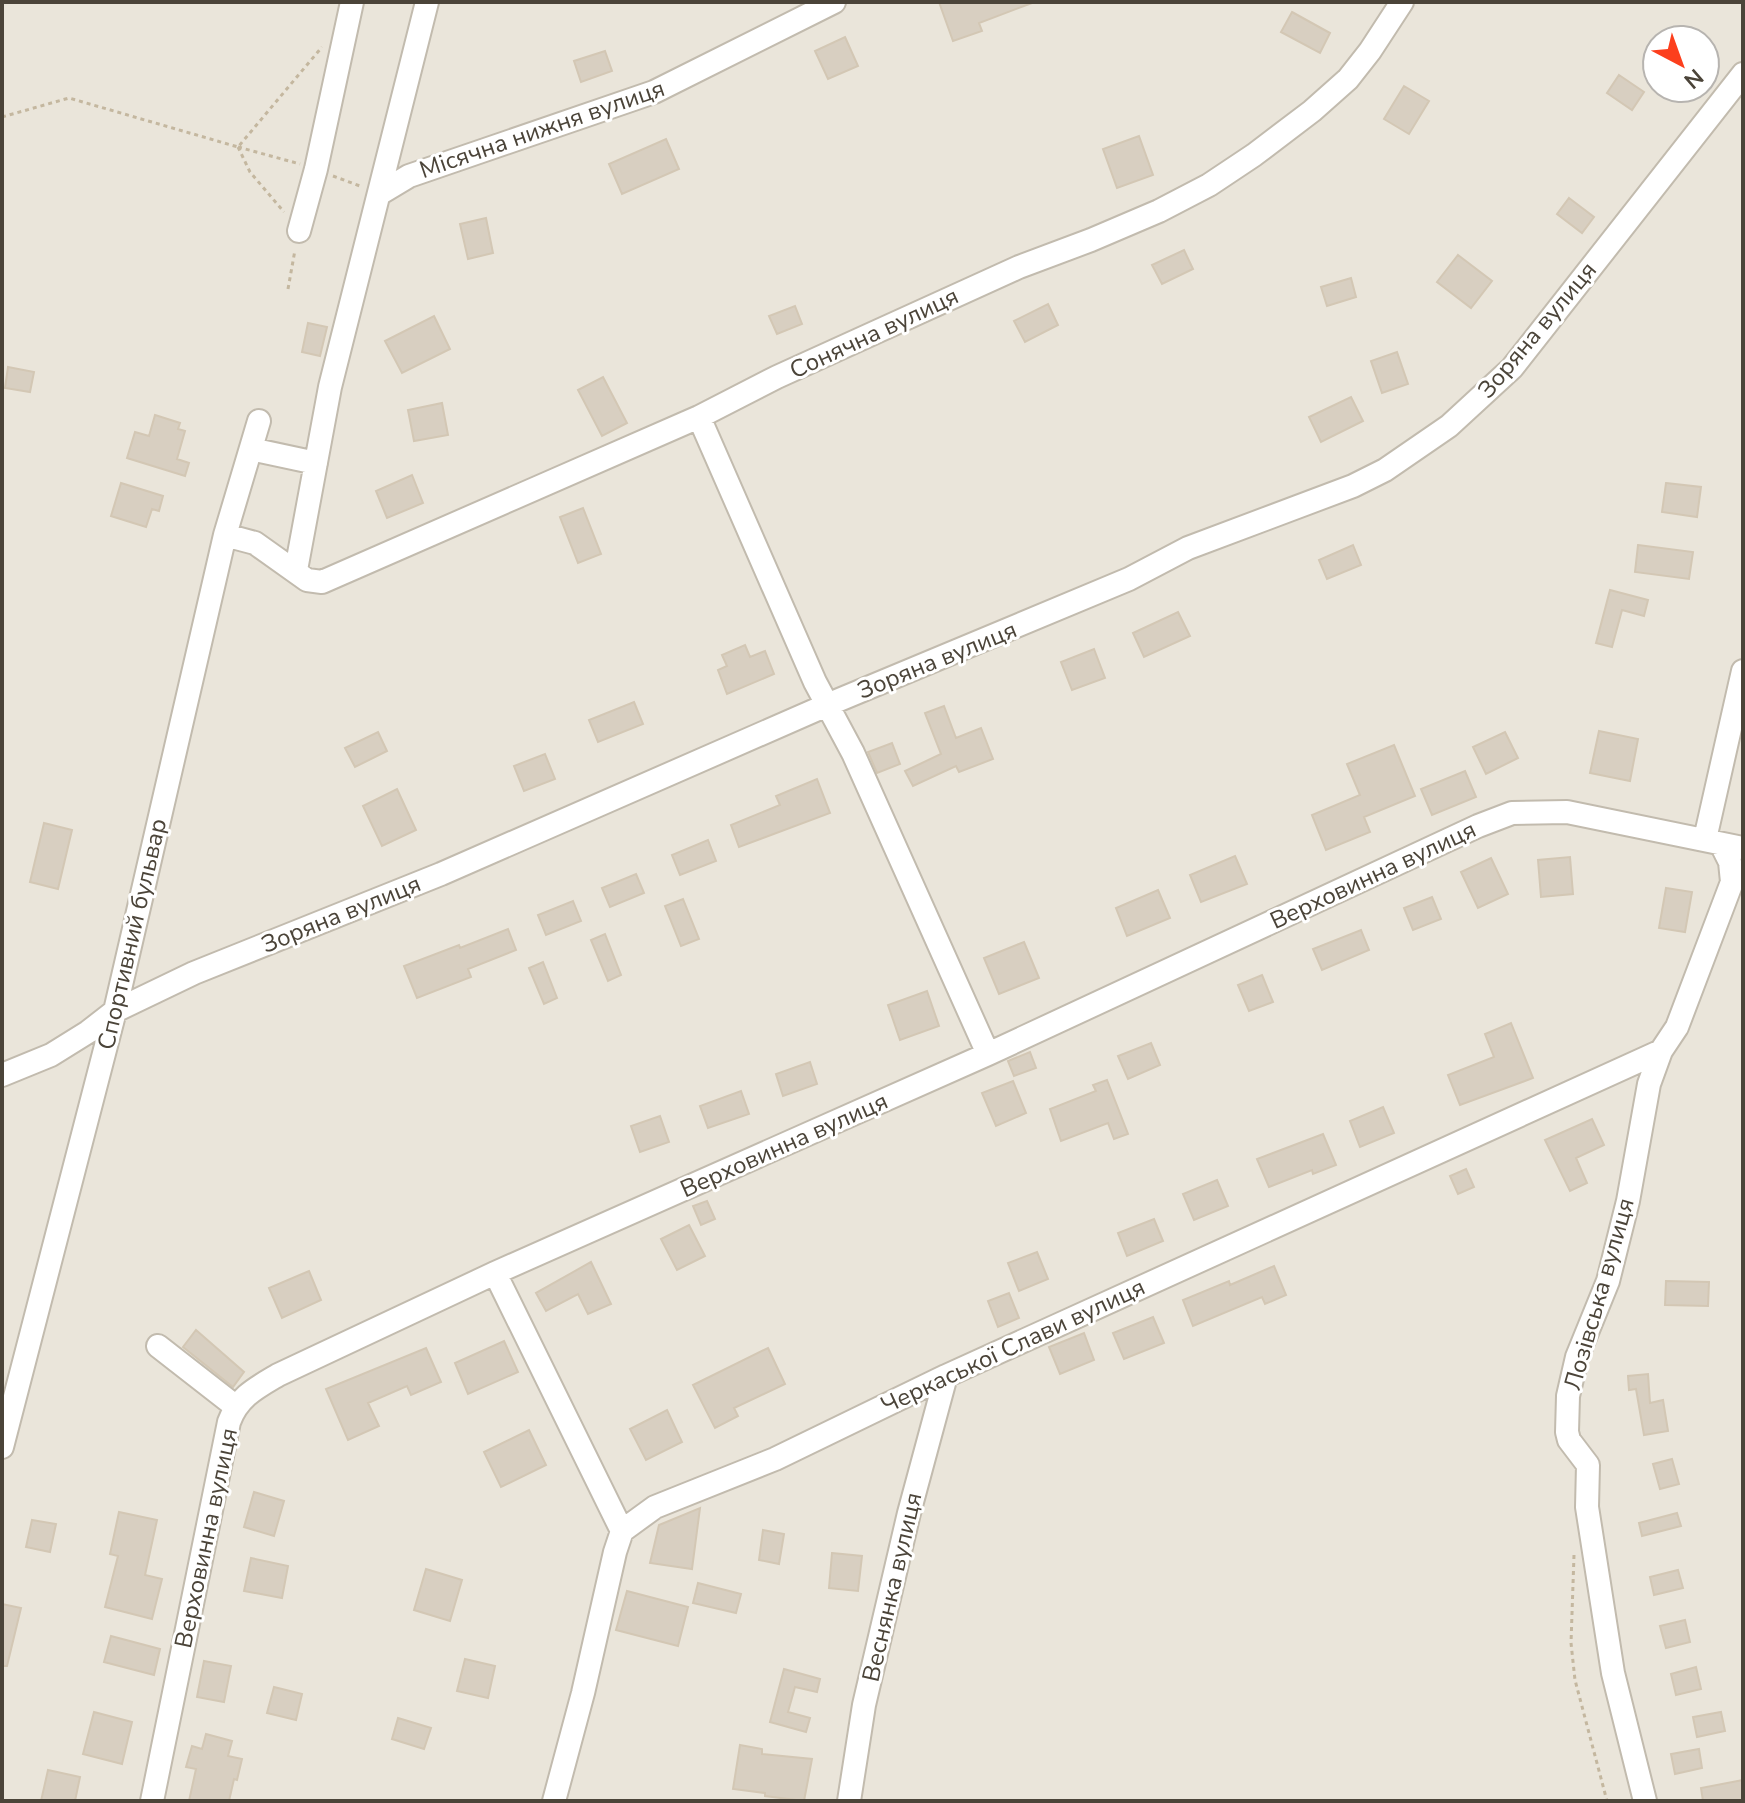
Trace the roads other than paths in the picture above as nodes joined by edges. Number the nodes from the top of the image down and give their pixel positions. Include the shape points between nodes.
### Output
1 (352, 2) edge
2 (427, 2) edge
3 (834, 2) edge
4 (1402, 2) edge
5 (1743, 74) edge
6 (379, 194) junction
7 (299, 231) road end
8 (699, 417) junction
9 (259, 421) dead end
10 (251, 449) junction
11 (316, 463) junction
12 (225, 535) junction
13 (296, 570) junction
14 (1743, 671) edge
15 (827, 705) junction
16 (1723, 844) edge
17 (1743, 885) edge
18 (1725, 904) junction
19 (115, 1011) junction
20 (1661, 1051) junction
21 (988, 1054) junction
22 (2, 1075) edge
23 (495, 1273) junction
24 (158, 1346) dead end
25 (946, 1376) junction
26 (235, 1406) junction
27 (2, 1447) edge
28 (622, 1531) junction
29 (152, 1801) edge
30 (554, 1801) edge
31 (849, 1801) edge
32 (1645, 1801) edge

1 - 7 street
2 - 6 street
3 - 6 street, Місячна нижня вулиця via 654,92 409,176
4 - 8 street, Сонячна вулиця via 1348,79 1209,185 1159,211 1019,267
5 - 15 street, Зоряна вулиця via 1512,368 1449,426 1353,486 1203,542 1115,585
6 - 11 street
8 - 13 street, Сонячна вулиця via 322,582 307,580
8 - 15 street
9 - 10 street, Спортивний бульвар
10 - 11 street
10 - 12 street, Спортивний бульвар
11 - 13 street
12 - 13 street via 255,543
12 - 19 street, Спортивний бульвар
14 - 16 street
15 - 19 street, Зоряна вулиця
15 - 21 street
16 - 18 street, Лозівська вулиця via 1732,872
16 - 21 street, Верховинна вулиця via 1567,812 1512,813
17 - 18 street
18 - 20 street, Лозівська вулиця via 1677,1027
19 - 22 street, Зоряна вулиця via 51,1055
19 - 27 street, Спортивний бульвар
20 - 25 street, Черкаської Слави вулиця
20 - 32 street, Лозівська вулиця via 1649,1084 1608,1281 1577,1357 1567,1432 1588,1465 1589,1521 1613,1673
21 - 23 street, Верховинна вулиця
23 - 26 street, Верховинна вулиця via 278,1375
23 - 28 street
24 - 26 street
25 - 28 street, Черкаської Слави вулиця via 775,1459 655,1507
25 - 31 street, Веснянка вулиця via 864,1705
26 - 29 street, Верховинна вулиця via 223,1442
28 - 30 street

